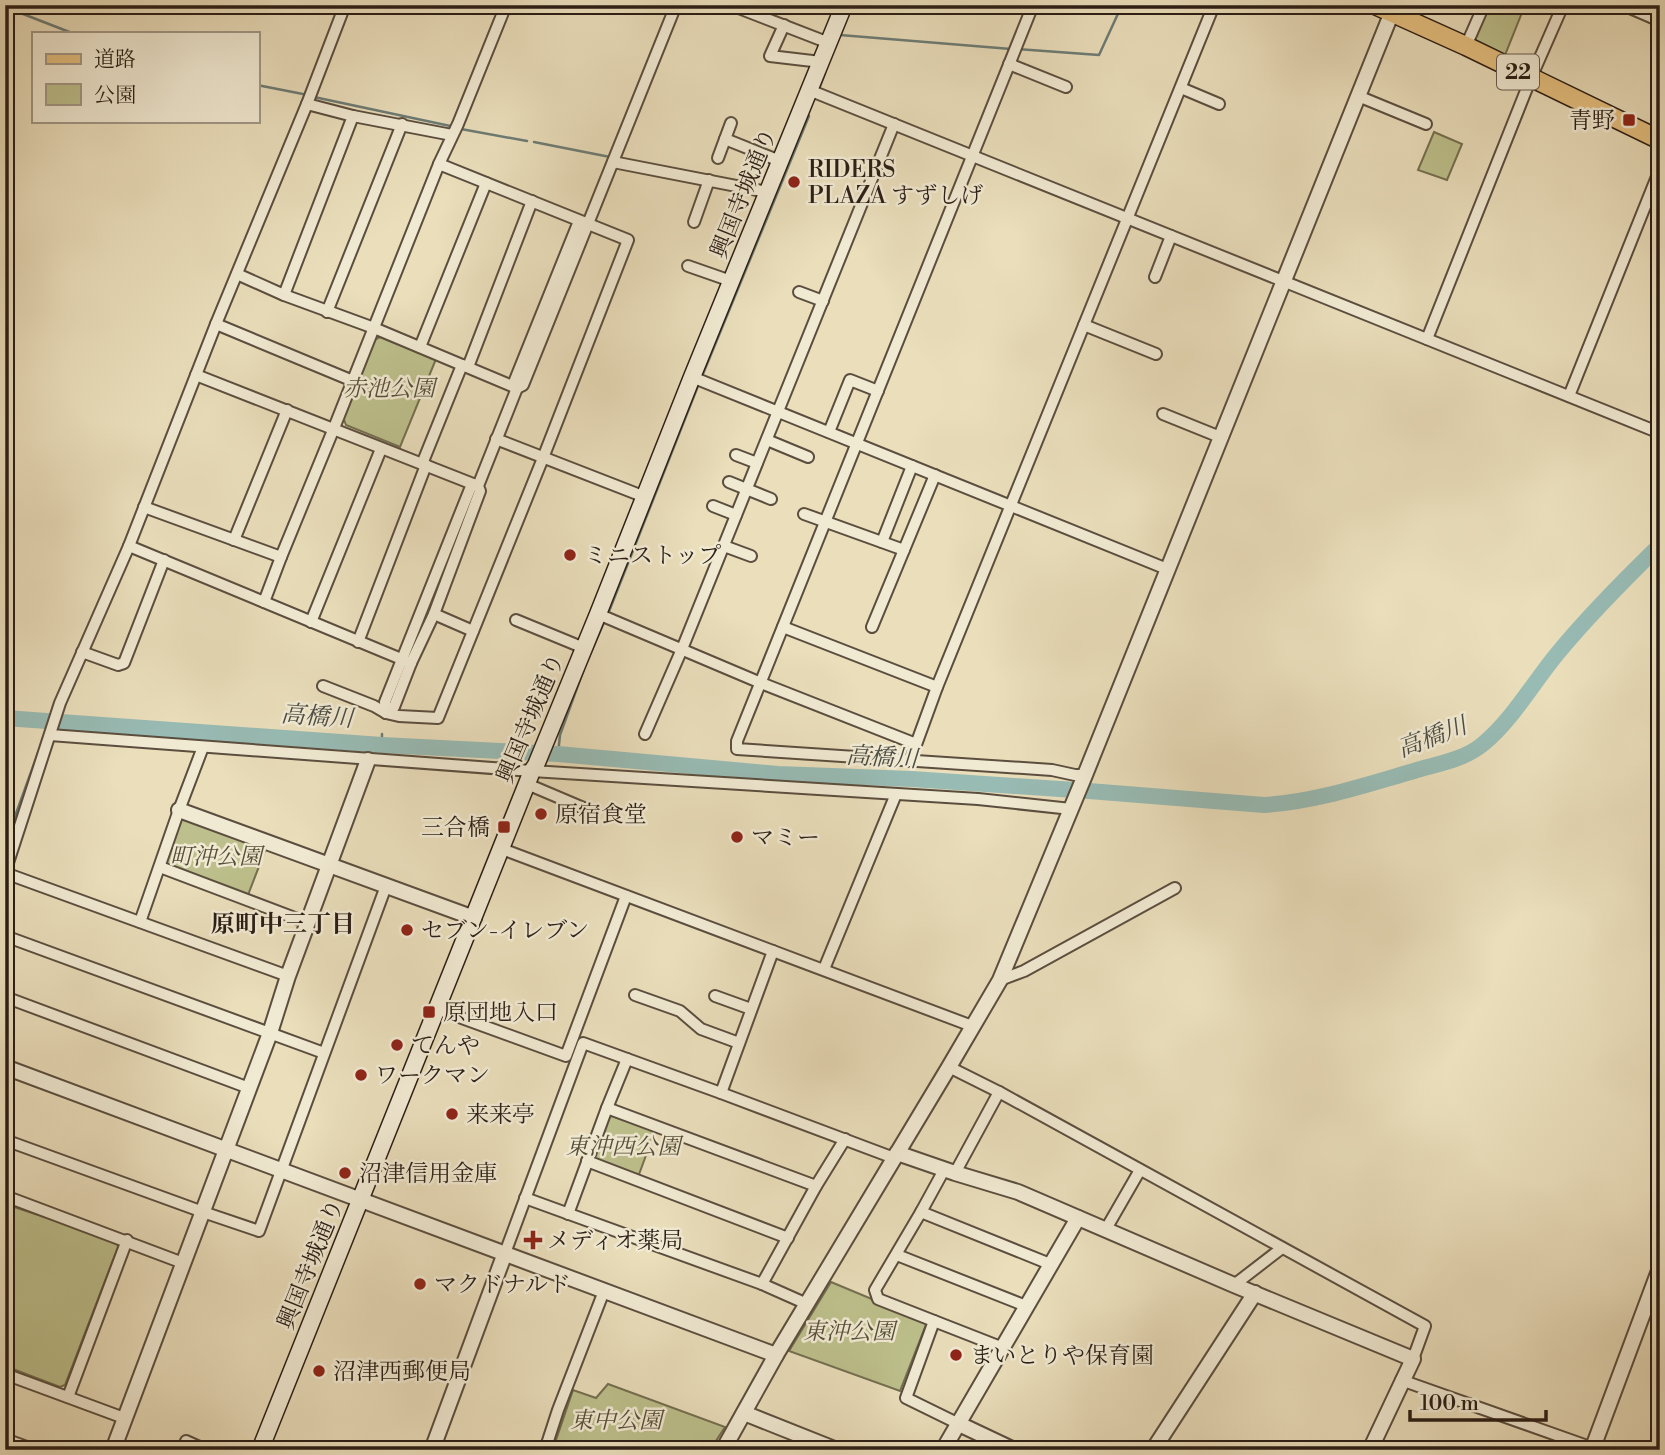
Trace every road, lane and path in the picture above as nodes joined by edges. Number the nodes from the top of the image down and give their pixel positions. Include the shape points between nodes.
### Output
1 (345, 5) edge
2 (506, 5) edge
3 (676, 5) edge
4 (731, 5) edge
5 (844, 5) edge
6 (1033, 5) edge
7 (1214, 5) edge
8 (1375, 5) edge
9 (1484, 5) edge
10 (1563, 5) edge
11 (1623, 5) edge
12 (1659, 5) edge
13 (1395, 9) edge
14 (1656, 20) edge
15 (784, 25) junction
16 (830, 43) junction
17 (1466, 46) junction
18 (1013, 55) junction
19 (821, 62) junction
20 (1531, 78) junction
21 (1066, 87) dead end
22 (1181, 89) junction
23 (809, 90) junction
24 (1358, 96) junction
25 (307, 104) junction
26 (1219, 104) dead end
27 (354, 116) junction
28 (402, 124) junction
29 (731, 124) dead end
30 (894, 124) junction
31 (1426, 124) dead end
32 (452, 135) junction
33 (725, 139) junction
34 (1660, 140) edge
35 (973, 156) junction
36 (718, 158) dead end
37 (780, 161) junction
38 (613, 162) junction
39 (439, 164) junction
40 (1660, 169) edge
41 (709, 180) junction
42 (486, 183) junction
43 (767, 192) junction
44 (532, 201) junction
45 (1128, 219) junction
46 (584, 222) junction
47 (694, 222) dead end
48 (1171, 236) junction
49 (688, 266) dead end
50 (237, 274) junction
51 (1155, 277) dead end
52 (731, 281) junction
53 (1283, 281) junction
54 (799, 292) dead end
55 (284, 295) junction
56 (823, 301) junction
57 (327, 312) junction
58 (216, 324) junction
59 (1084, 325) junction
60 (374, 328) junction
61 (1427, 339) junction
62 (420, 347) junction
63 (1156, 354) dead end
64 (465, 366) junction
65 (196, 375) junction
66 (692, 377) junction
67 (353, 382) junction
68 (517, 388) junction
69 (878, 391) junction
70 (1570, 396) junction
71 (287, 410) junction
72 (778, 413) junction
73 (1163, 414) dead end
74 (334, 428) junction
75 (829, 432) junction
76 (1660, 433) edge
77 (1220, 437) junction
78 (496, 439) junction
79 (767, 440) junction
80 (858, 443) junction
81 (381, 449) junction
82 (736, 455) dead end
83 (808, 457) dead end
84 (543, 458) junction
85 (757, 463) junction
86 (424, 465) junction
87 (912, 466) junction
88 (935, 475) junction
89 (729, 482) dead end
90 (475, 485) junction
91 (747, 489) junction
92 (645, 497) junction
93 (771, 499) dead end
94 (713, 506) dead end
95 (1011, 506) junction
96 (144, 507) junction
97 (804, 514) dead end
98 (736, 515) junction
99 (825, 522) junction
100 (234, 540) junction
101 (883, 542) junction
102 (129, 546) junction
103 (723, 546) junction
104 (904, 550) junction
105 (751, 556) dead end
106 (281, 557) junction
107 (164, 560) junction
108 (1167, 569) junction
109 (264, 602) junction
110 (434, 614) junction
111 (603, 616) junction
112 (516, 620) dead end
113 (311, 622) junction
114 (783, 627) junction
115 (872, 627) dead end
116 (473, 631) junction
117 (358, 642) junction
118 (584, 648) junction
119 (681, 649) junction
120 (82, 652) junction
121 (406, 661) junction
122 (761, 683) junction
123 (323, 686) dead end
124 (937, 687) junction
125 (386, 713) junction
126 (50, 733) junction
127 (645, 734) dead end
128 (916, 744) junction
129 (203, 747) junction
130 (368, 760) junction
131 (910, 761) junction
132 (532, 774) junction
133 (1085, 775) junction
134 (896, 794) junction
135 (1072, 807) junction
136 (179, 810) junction
137 (593, 812) dead end
138 (502, 849) junction
139 (329, 865) junction
140 (160, 867) junction
141 (5, 873) edge
142 (386, 886) junction
143 (1175, 888) dead end
144 (626, 896) junction
145 (474, 918) junction
146 (140, 922) junction
147 (307, 923) junction
148 (5, 936) edge
149 (773, 951) junction
150 (824, 969) junction
151 (288, 976) junction
152 (1000, 980) junction
153 (635, 995) dead end
154 (715, 996) dead end
155 (5, 997) edge
156 (438, 1009) junction
157 (751, 1009) junction
158 (972, 1026) junction
159 (270, 1033) junction
160 (739, 1043) junction
161 (324, 1053) junction
162 (627, 1059) junction
163 (5, 1067) edge
164 (949, 1067) junction
165 (249, 1088) junction
166 (999, 1092) junction
167 (721, 1093) junction
168 (607, 1108) junction
169 (845, 1139) junction
170 (5, 1140) edge
171 (226, 1149) junction
172 (896, 1155) junction
173 (587, 1161) junction
174 (282, 1169) junction
175 (1140, 1170) junction
176 (950, 1171) junction
177 (816, 1186) junction
178 (5, 1196) edge
179 (525, 1198) junction
180 (360, 1199) junction
181 (203, 1212) junction
182 (921, 1212) junction
183 (568, 1213) junction
184 (1078, 1218) junction
185 (1106, 1229) junction
186 (788, 1238) junction
187 (127, 1240) junction
188 (1282, 1248) junction
189 (505, 1253) junction
190 (897, 1255) junction
191 (183, 1262) junction
192 (1050, 1264) junction
193 (1660, 1268) edge
194 (762, 1284) junction
195 (1234, 1285) junction
196 (604, 1291) junction
197 (1255, 1293) junction
198 (807, 1304) junction
199 (1027, 1306) junction
200 (934, 1321) junction
201 (1003, 1348) junction
202 (776, 1355) junction
203 (1413, 1359) junction
204 (5, 1374) edge
205 (1401, 1380) junction
206 (68, 1397) junction
207 (744, 1413) junction
208 (124, 1418) junction
209 (959, 1424) junction
210 (5, 1439) edge
211 (816, 1446) edge
212 (1593, 1449) edge
213 (35, 1450) edge
214 (113, 1450) edge
215 (183, 1450) edge
216 (206, 1450) edge
217 (260, 1450) edge
218 (432, 1450) edge
219 (545, 1450) edge
220 (723, 1450) edge
221 (836, 1450) edge
222 (943, 1450) edge
223 (1014, 1450) edge
224 (1153, 1450) edge
225 (1370, 1450) edge

1 - 25 street
2 - 32 street
3 - 38 street
4 - 15 street
5 - 16 main road, 興国寺城通り
6 - 18 street
7 - 22 street
8 - 13 main road, 22
9 - 17 street
10 - 20 street
11 - 14 street
12 - 14 street
13 - 17 main road, 22
13 - 24 street
15 - 16 street
15 - 19 street via 770,56
16 - 19 main road, 興国寺城通り
17 - 20 main road, 22
18 - 21 street
18 - 35 street
19 - 23 main road, 興国寺城通り
20 - 34 main road, 22
20 - 61 street
22 - 26 street
22 - 45 street
23 - 30 street
23 - 37 main road, 興国寺城通り
24 - 31 street
24 - 53 street
25 - 27 street
25 - 50 street
27 - 28 street
27 - 55 street
28 - 32 street
28 - 57 street
29 - 33 street
30 - 35 street
30 - 56 street
32 - 39 street
33 - 36 street
33 - 37 street
35 - 45 street
35 - 69 street
37 - 43 main road, 興国寺城通り
38 - 41 street
38 - 46 street
39 - 42 street
39 - 60 street
40 - 70 street
41 - 43 street
41 - 47 street
42 - 44 street
42 - 62 street
43 - 52 main road, 興国寺城通り
44 - 46 street
44 - 64 street
45 - 48 street
45 - 59 street
46 - 68 street via 523,385
46 - 84 street via 628,240
48 - 51 street
48 - 53 street
49 - 52 street
50 - 55 street
50 - 58 street
52 - 66 main road, 興国寺城通り
53 - 61 street
53 - 77 street
54 - 56 street
55 - 57 street
56 - 72 street
57 - 60 street
58 - 65 street
58 - 67 street
59 - 63 street
59 - 95 street
60 - 62 street
60 - 67 street
61 - 70 street
62 - 64 street
64 - 68 street
64 - 86 street
65 - 71 street
65 - 96 street
66 - 72 street
66 - 92 main road, 興国寺城通り
67 - 74 street
68 - 78 street
69 - 75 street via 850,380
69 - 80 street
70 - 76 street
71 - 74 street
71 - 100 street
72 - 75 street
72 - 79 street
73 - 77 street
74 - 81 street
74 - 106 street
75 - 80 street
77 - 108 street
78 - 84 street
78 - 90 street
79 - 83 street
79 - 85 street
80 - 87 street
80 - 99 street
81 - 86 street
81 - 113 street
82 - 85 street
84 - 92 street
84 - 116 street
85 - 91 street
86 - 90 street
86 - 117 street
87 - 88 street
87 - 101 street
88 - 95 street
88 - 104 street
89 - 91 street
90 - 110 street via 480,492
90 - 121 street
91 - 93 street
91 - 98 street
92 - 111 main road, 興国寺城通り
94 - 98 street
95 - 108 street
95 - 124 street
96 - 100 street
96 - 102 street
97 - 99 street
98 - 103 street
99 - 101 street
99 - 114 street
100 - 106 street
101 - 104 street
102 - 107 street
102 - 120 street
103 - 105 street
103 - 119 street
104 - 115 street
106 - 109 street
107 - 109 street
107 - 120 street via 124,663
108 - 133 street
109 - 113 street
110 - 116 street
110 - 121 street
111 - 118 main road, 興国寺城通り
111 - 119 street
112 - 118 street
113 - 117 street
114 - 122 street
114 - 124 street
116 - 125 street via 438,718
117 - 121 street
118 - 132 main road, 興国寺城通り
119 - 122 street
119 - 127 street
120 - 126 street
121 - 125 street via 385,702
122 - 128 street
122 - 131 street via 737,748
123 - 125 street
124 - 128 street
126 - 129 street
126 - 141 street
128 - 131 street
129 - 130 street
129 - 136 street
130 - 132 street
130 - 139 street
131 - 133 street
132 - 134 street
132 - 137 street
132 - 138 main road, 興国寺城通り
133 - 135 street
134 - 135 street
134 - 150 street
135 - 152 street
136 - 139 street
136 - 140 street
138 - 144 street
138 - 145 main road, 興国寺城通り
139 - 142 street
139 - 147 street
140 - 146 street
140 - 147 street
141 - 146 street
142 - 145 street
142 - 161 street
143 - 152 street
144 - 149 street
144 - 156 street via 566,1056
145 - 156 main road, 興国寺城通り
146 - 151 street
147 - 151 street
148 - 159 street
149 - 150 street
149 - 157 street
150 - 158 street
151 - 159 street
152 - 158 street
153 - 160 street via 680,1011 701,1029
154 - 157 street
155 - 165 street
156 - 180 main road, 興国寺城通り
157 - 160 street
158 - 164 street
159 - 161 street
159 - 165 street
160 - 167 street
161 - 174 street
162 - 167 street
162 - 168 street
162 - 179 street via 583,1043
163 - 171 street
164 - 166 street
164 - 172 street
165 - 171 street
166 - 175 street
166 - 176 street
167 - 169 street
168 - 173 street
168 - 177 street
169 - 172 street
169 - 177 street
170 - 181 street
171 - 174 street
171 - 181 street
172 - 176 street
172 - 198 street
173 - 183 street
173 - 186 street
174 - 180 street
174 - 181 street via 259,1231
175 - 185 street
175 - 188 street
176 - 182 street
176 - 184 street via 1018,1192
177 - 186 street
178 - 187 street
179 - 183 street
179 - 189 street
180 - 189 street
180 - 217 main road, 興国寺城通り
181 - 191 street
182 - 190 street
182 - 192 street
183 - 194 street
184 - 185 street
184 - 192 street
185 - 195 street
186 - 194 street
187 - 191 street
187 - 206 street
188 - 195 street
188 - 203 street via 1425,1326
189 - 196 street
189 - 218 street
190 - 199 street
190 - 200 street via 875,1290 878,1299
191 - 208 street
192 - 199 street
193 - 212 street
194 - 198 street
195 - 197 street
196 - 202 street
196 - 219 street
197 - 203 street
197 - 224 street
198 - 202 street
199 - 201 street
200 - 201 street
200 - 209 street via 906,1398
201 - 209 street
202 - 207 street
203 - 205 street
204 - 206 street
205 - 212 street
205 - 225 street
206 - 208 street
207 - 211 street
207 - 220 street
208 - 214 street
209 - 222 street
209 - 223 street
210 - 213 street
211 - 221 street
215 - 216 street via 186,1441

